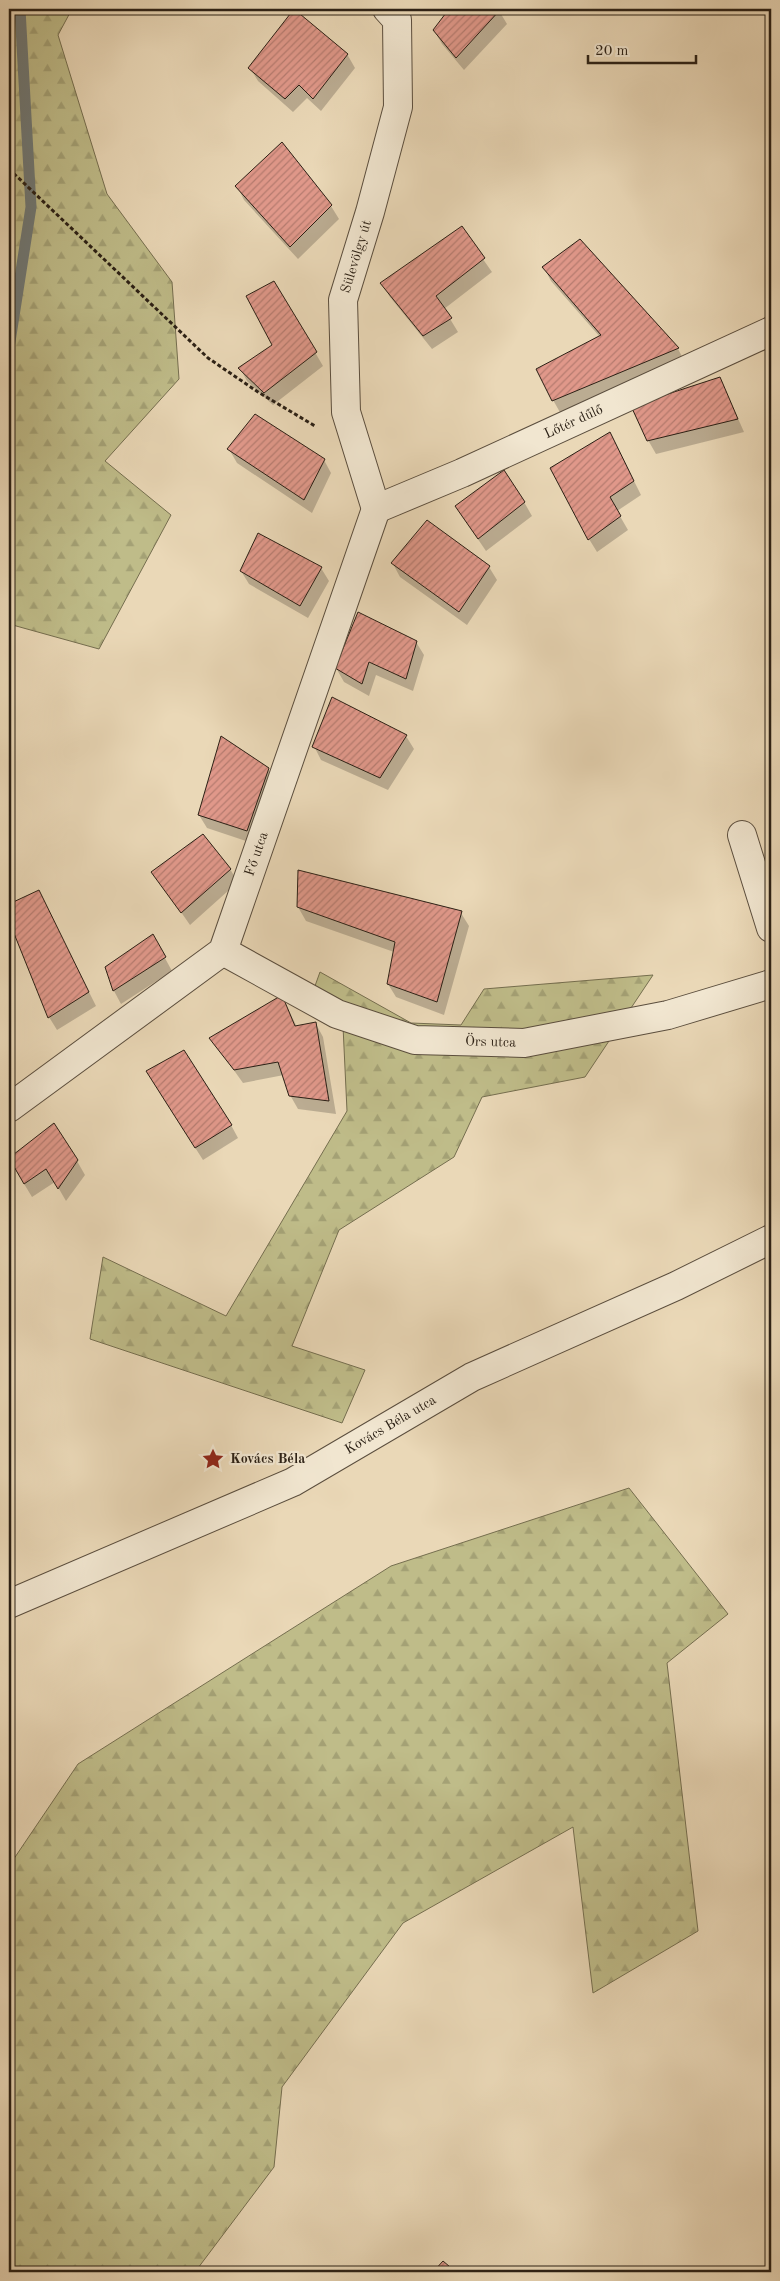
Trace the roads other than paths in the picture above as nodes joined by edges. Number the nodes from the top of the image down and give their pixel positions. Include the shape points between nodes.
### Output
1 (387, 9) edge
2 (771, 331) edge
3 (376, 509) junction
4 (742, 834) dead end
5 (771, 928) edge
6 (223, 950) junction
7 (771, 984) edge
8 (9, 1108) edge
9 (771, 1239) edge
10 (9, 1604) edge

1 - 3 street, Sülevölgy út via 397,20 398,107 343,300 346,412
2 - 3 street, Lőtér dűlő
3 - 6 street, Fő utca
4 - 5 street
6 - 7 street, Örs utca via 337,1014 415,1040 524,1043 668,1015
6 - 8 street
9 - 10 street, Kovács Béla utca via 676,1286 472,1377 292,1482

